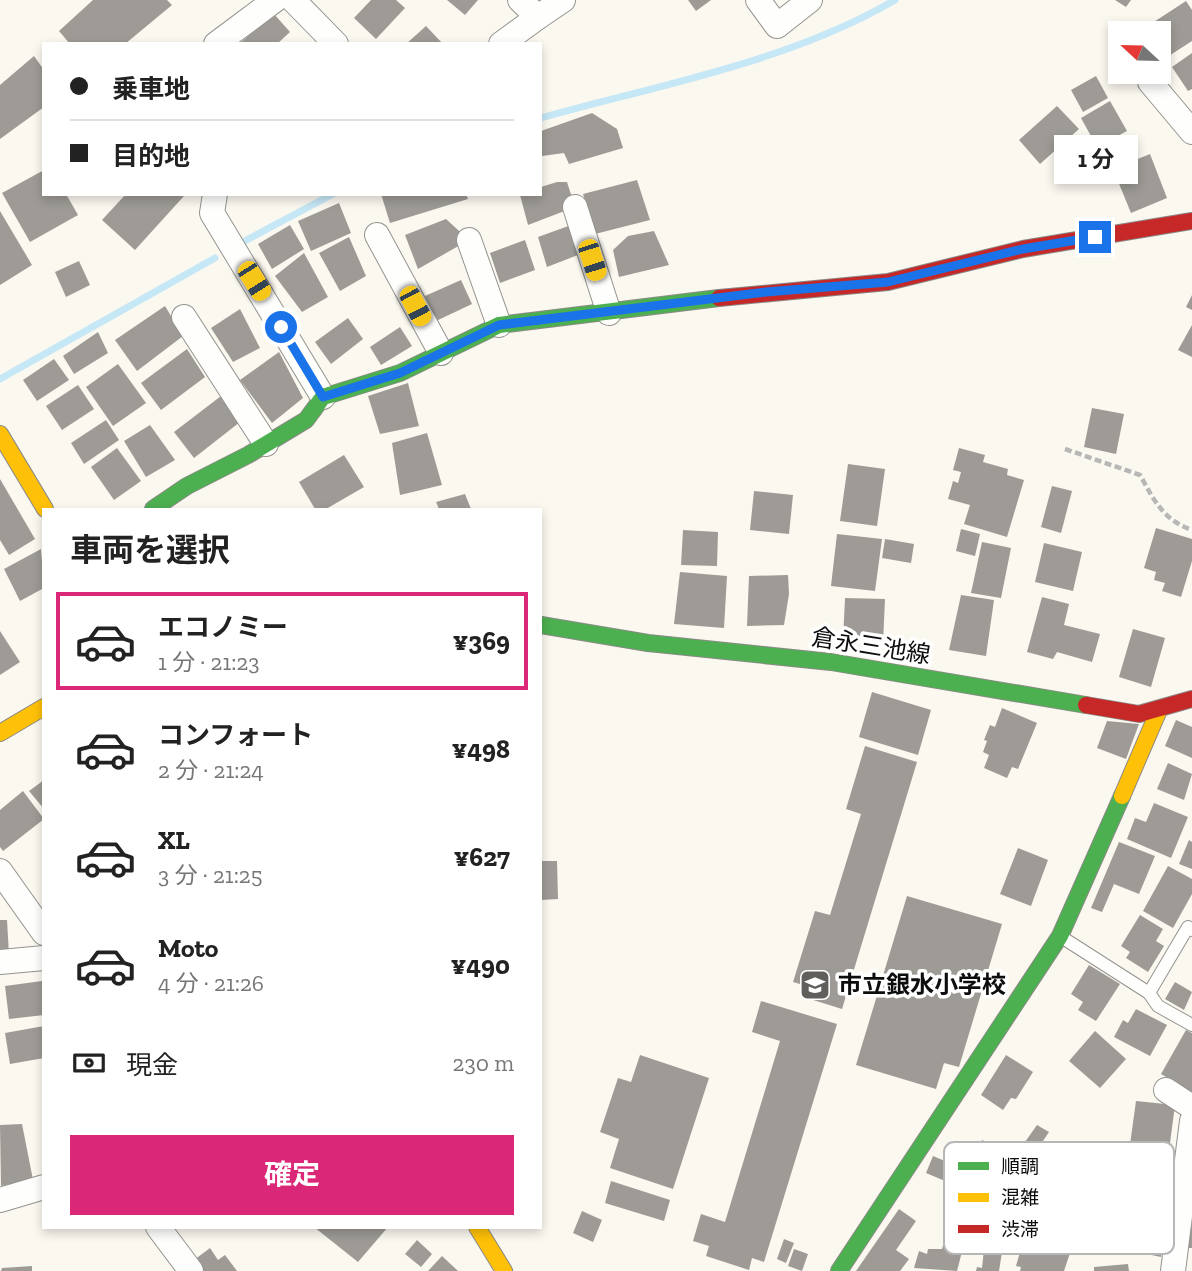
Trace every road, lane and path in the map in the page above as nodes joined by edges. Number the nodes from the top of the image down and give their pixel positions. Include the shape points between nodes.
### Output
1 (275, 0) edge
2 (293, 0) edge
3 (563, 0) edge
4 (758, 0) edge
5 (810, 0) edge
6 (529, 8) edge
7 (219, 42) edge
8 (334, 42) edge
9 (503, 42) edge
10 (1152, 84) edge
11 (1192, 132) edge
12 (215, 196) edge
13 (575, 207) dead end
14 (1192, 221) edge
15 (377, 235) dead end
16 (469, 240) dead end
17 (609, 313) junction
18 (184, 317) dead end
19 (499, 325) junction
20 (441, 353) junction
21 (323, 397) junction
22 (0, 434) edge
23 (266, 444) junction
24 (1065, 449) dead end
25 (44, 508) edge
26 (154, 508) edge
27 (1192, 530) edge
28 (542, 625) edge
29 (1192, 699) edge
30 (42, 708) edge
31 (1159, 710) junction
32 (0, 733) edge
33 (0, 871) edge
34 (42, 930) edge
35 (1192, 930) edge
36 (1060, 936) junction
37 (42, 958) edge
38 (0, 962) edge
39 (1149, 993) junction
40 (1192, 1025) edge
41 (1166, 1090) dead end
42 (1192, 1107) edge
43 (1192, 1121) edge
44 (42, 1188) edge
45 (0, 1200) edge
46 (160, 1229) edge
47 (478, 1229) edge
48 (191, 1271) edge
49 (504, 1271) edge
50 (839, 1271) edge
51 (1173, 1271) edge

1 - 7 street
2 - 8 street
3 - 6 street
4 - 5 street via 777,26
6 - 9 street
10 - 11 street
12 - 21 street via 212,213
13 - 17 street
14 - 17 street via 1023,249 888,282 766,292
15 - 20 street
16 - 19 street
17 - 19 street
18 - 23 street
19 - 20 street
20 - 21 street via 400,373
21 - 23 street via 306,420
22 - 25 street
23 - 26 street via 187,485
24 - 27 path via 1140,474 1160,510 1175,524
28 - 31 street, 倉永三池線 via 648,643 831,662 1092,709 1139,714
29 - 31 street, 倉永三池線
30 - 32 street
31 - 36 street
33 - 34 street
35 - 39 lane via 1188,927
36 - 39 lane
36 - 50 street
37 - 38 street
39 - 40 lane via 1158,1006
41 - 42 street
43 - 51 street
44 - 45 street
46 - 48 street
47 - 49 street

